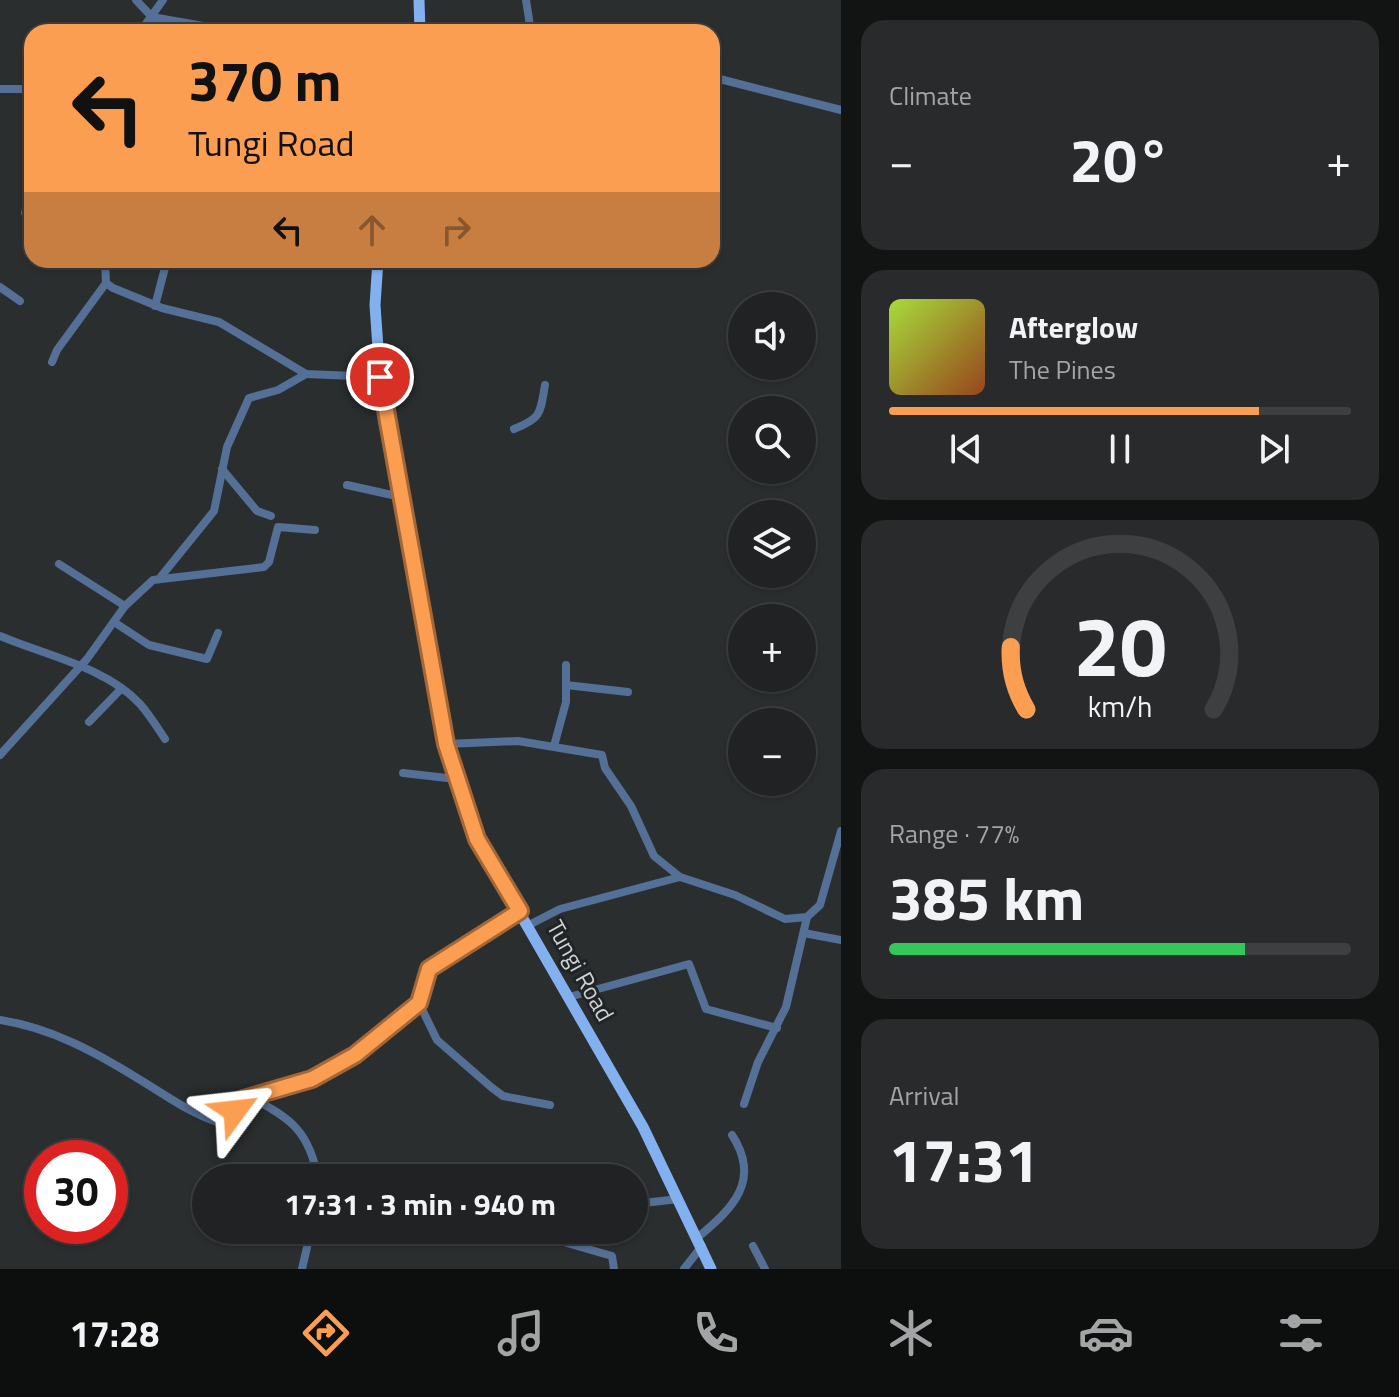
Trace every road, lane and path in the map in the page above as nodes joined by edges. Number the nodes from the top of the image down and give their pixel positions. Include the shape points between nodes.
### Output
1 (136, 0) edge
2 (163, 0) edge
3 (419, 0) edge
4 (526, 0) edge
5 (152, 17) junction
6 (146, 24) edge
7 (158, 24) edge
8 (192, 24) edge
9 (420, 24) edge
10 (530, 24) edge
11 (720, 79) edge
12 (0, 89) edge
13 (24, 89) edge
14 (841, 110) edge
15 (106, 268) edge
16 (165, 268) edge
17 (377, 268) edge
18 (106, 283) junction
19 (0, 287) edge
20 (20, 301) dead end
21 (155, 306) junction
22 (52, 362) dead end
23 (306, 374) junction
24 (380, 377) junction
25 (545, 385) dead end
26 (514, 429) dead end
27 (221, 468) junction
28 (347, 485) dead end
29 (401, 497) junction
30 (271, 516) dead end
31 (315, 530) dead end
32 (59, 564) dead end
33 (157, 580) junction
34 (125, 606) junction
35 (114, 622) junction
36 (218, 633) dead end
37 (0, 636) edge
38 (79, 665) junction
39 (566, 665) dead end
40 (566, 685) junction
41 (120, 690) junction
42 (628, 692) dead end
43 (89, 722) dead end
44 (165, 739) dead end
45 (446, 744) junction
46 (554, 746) junction
47 (0, 755) edge
48 (403, 773) dead end
49 (456, 779) junction
50 (841, 831) edge
51 (680, 877) junction
52 (520, 911) junction
53 (807, 917) junction
54 (529, 925) junction
55 (804, 933) junction
56 (841, 940) edge
57 (569, 997) junction
58 (419, 1003) junction
59 (0, 1020) edge
60 (777, 1028) junction
61 (251, 1097) junction
62 (744, 1104) dead end
63 (550, 1105) dead end
64 (732, 1135) dead end
65 (314, 1164) edge
66 (679, 1199) junction
67 (648, 1202) edge
68 (699, 1242) junction
69 (308, 1244) edge
70 (570, 1244) edge
71 (753, 1246) dead end
72 (302, 1269) edge
73 (614, 1269) edge
74 (684, 1269) edge
75 (711, 1269) edge
76 (765, 1269) edge

1 - 5 street
2 - 5 street
3 - 9 main road
4 - 10 street
5 - 6 street
5 - 7 street
5 - 8 street
11 - 14 street
12 - 13 street
15 - 18 street
16 - 21 street
17 - 24 main road, Tungi Road
18 - 21 street
18 - 22 street
19 - 20 street
21 - 23 street via 219,322
23 - 24 street
23 - 27 street via 249,398
24 - 29 main road, Tungi Road
25 - 26 street via 540,413
27 - 30 street via 251,506
27 - 33 street via 214,511
28 - 29 street
29 - 45 main road, Tungi Road
31 - 33 street via 278,527 264,567
32 - 34 street
33 - 34 street
34 - 35 street
35 - 36 street via 149,645 207,659
35 - 38 street
37 - 38 street
38 - 41 street
38 - 47 street
39 - 40 street
40 - 42 street
40 - 46 street
41 - 43 street
41 - 44 street via 138,701
45 - 46 street via 518,741
45 - 49 main road, Tungi Road
46 - 51 street via 602,755 654,856
48 - 49 street
49 - 52 main road, Tungi Road via 477,839
50 - 53 street via 820,905
51 - 53 street via 785,919
51 - 54 street via 560,909
52 - 54 main road, Tungi Road
52 - 58 street via 429,969
53 - 55 street
54 - 57 main road, Tungi Road
55 - 56 street
55 - 60 street
57 - 60 street via 689,964 706,1009
57 - 66 main road, Tungi Road
58 - 61 street via 324,1073
58 - 63 street via 437,1040 491,1087 503,1096
59 - 61 street via 57,1035 222,1124 233,1125 237,1102
60 - 62 street
61 - 65 street via 282,1114 309,1144
64 - 68 street via 744,1160 741,1188
66 - 67 street
66 - 68 main road, Tungi Road
68 - 74 street
68 - 75 main road, Tungi Road
69 - 72 street
70 - 73 street via 612,1256
71 - 76 street

